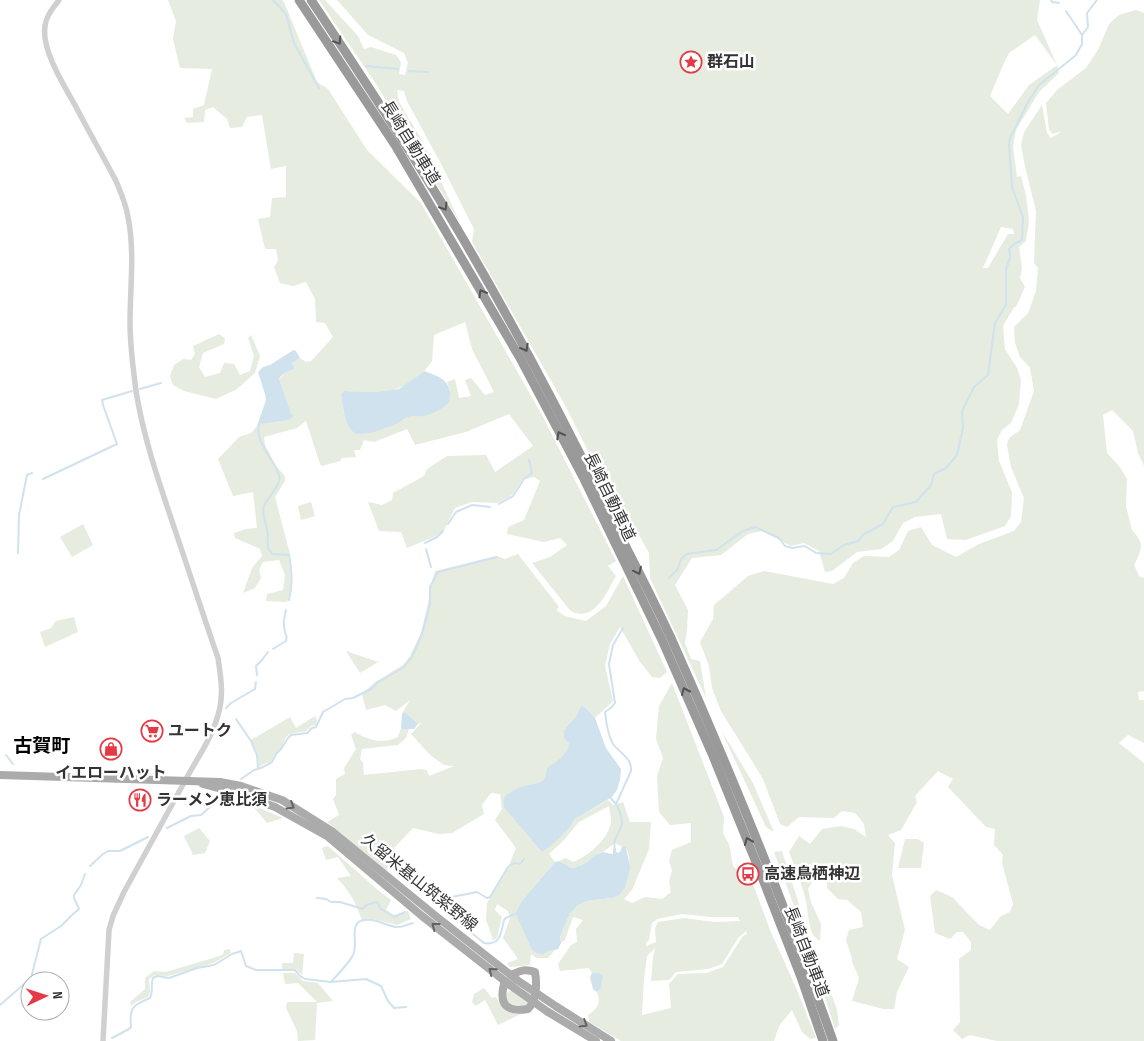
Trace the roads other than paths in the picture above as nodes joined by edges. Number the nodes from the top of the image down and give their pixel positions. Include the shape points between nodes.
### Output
1 (59, 0) edge
2 (299, 0) edge
3 (311, 0) edge
4 (0, 775) edge
5 (186, 780) junction
6 (194, 781) junction
7 (514, 977) junction
8 (508, 983) junction
9 (824, 1035) edge
10 (103, 1041) edge
11 (596, 1041) edge
12 (611, 1041) edge
13 (833, 1041) edge

1 - 5 street via 45,26 46,45 124,199 132,239 130,325 140,415 221,674 218,716
9 -> 2 highway, 長崎自動車道 via 713,756 662,640 584,479 520,358 400,153
3 -> 9 highway, 長崎自動車道 via 462,237 591,475 670,636 720,752 768,869
4 - 5 main road, 久留米基山筑紫野線
5 - 6 main road, 久留米基山筑紫野線
5 - 10 street via 124,892 111,923
6 -> 7 main road, 久留米基山筑紫野線 via 241,786 282,800 333,832
8 -> 6 main road, 久留米基山筑紫野線 via 327,836 275,807
7 - 8 main road via 523,970 535,972 536,987 528,1009 514,1010 503,1002
7 -> 12 main road, 久留米基山筑紫野線, bridge
8 - 11 main road, 久留米基山筑紫野線, bridge
9 - 13 highway, 長崎自動車道

